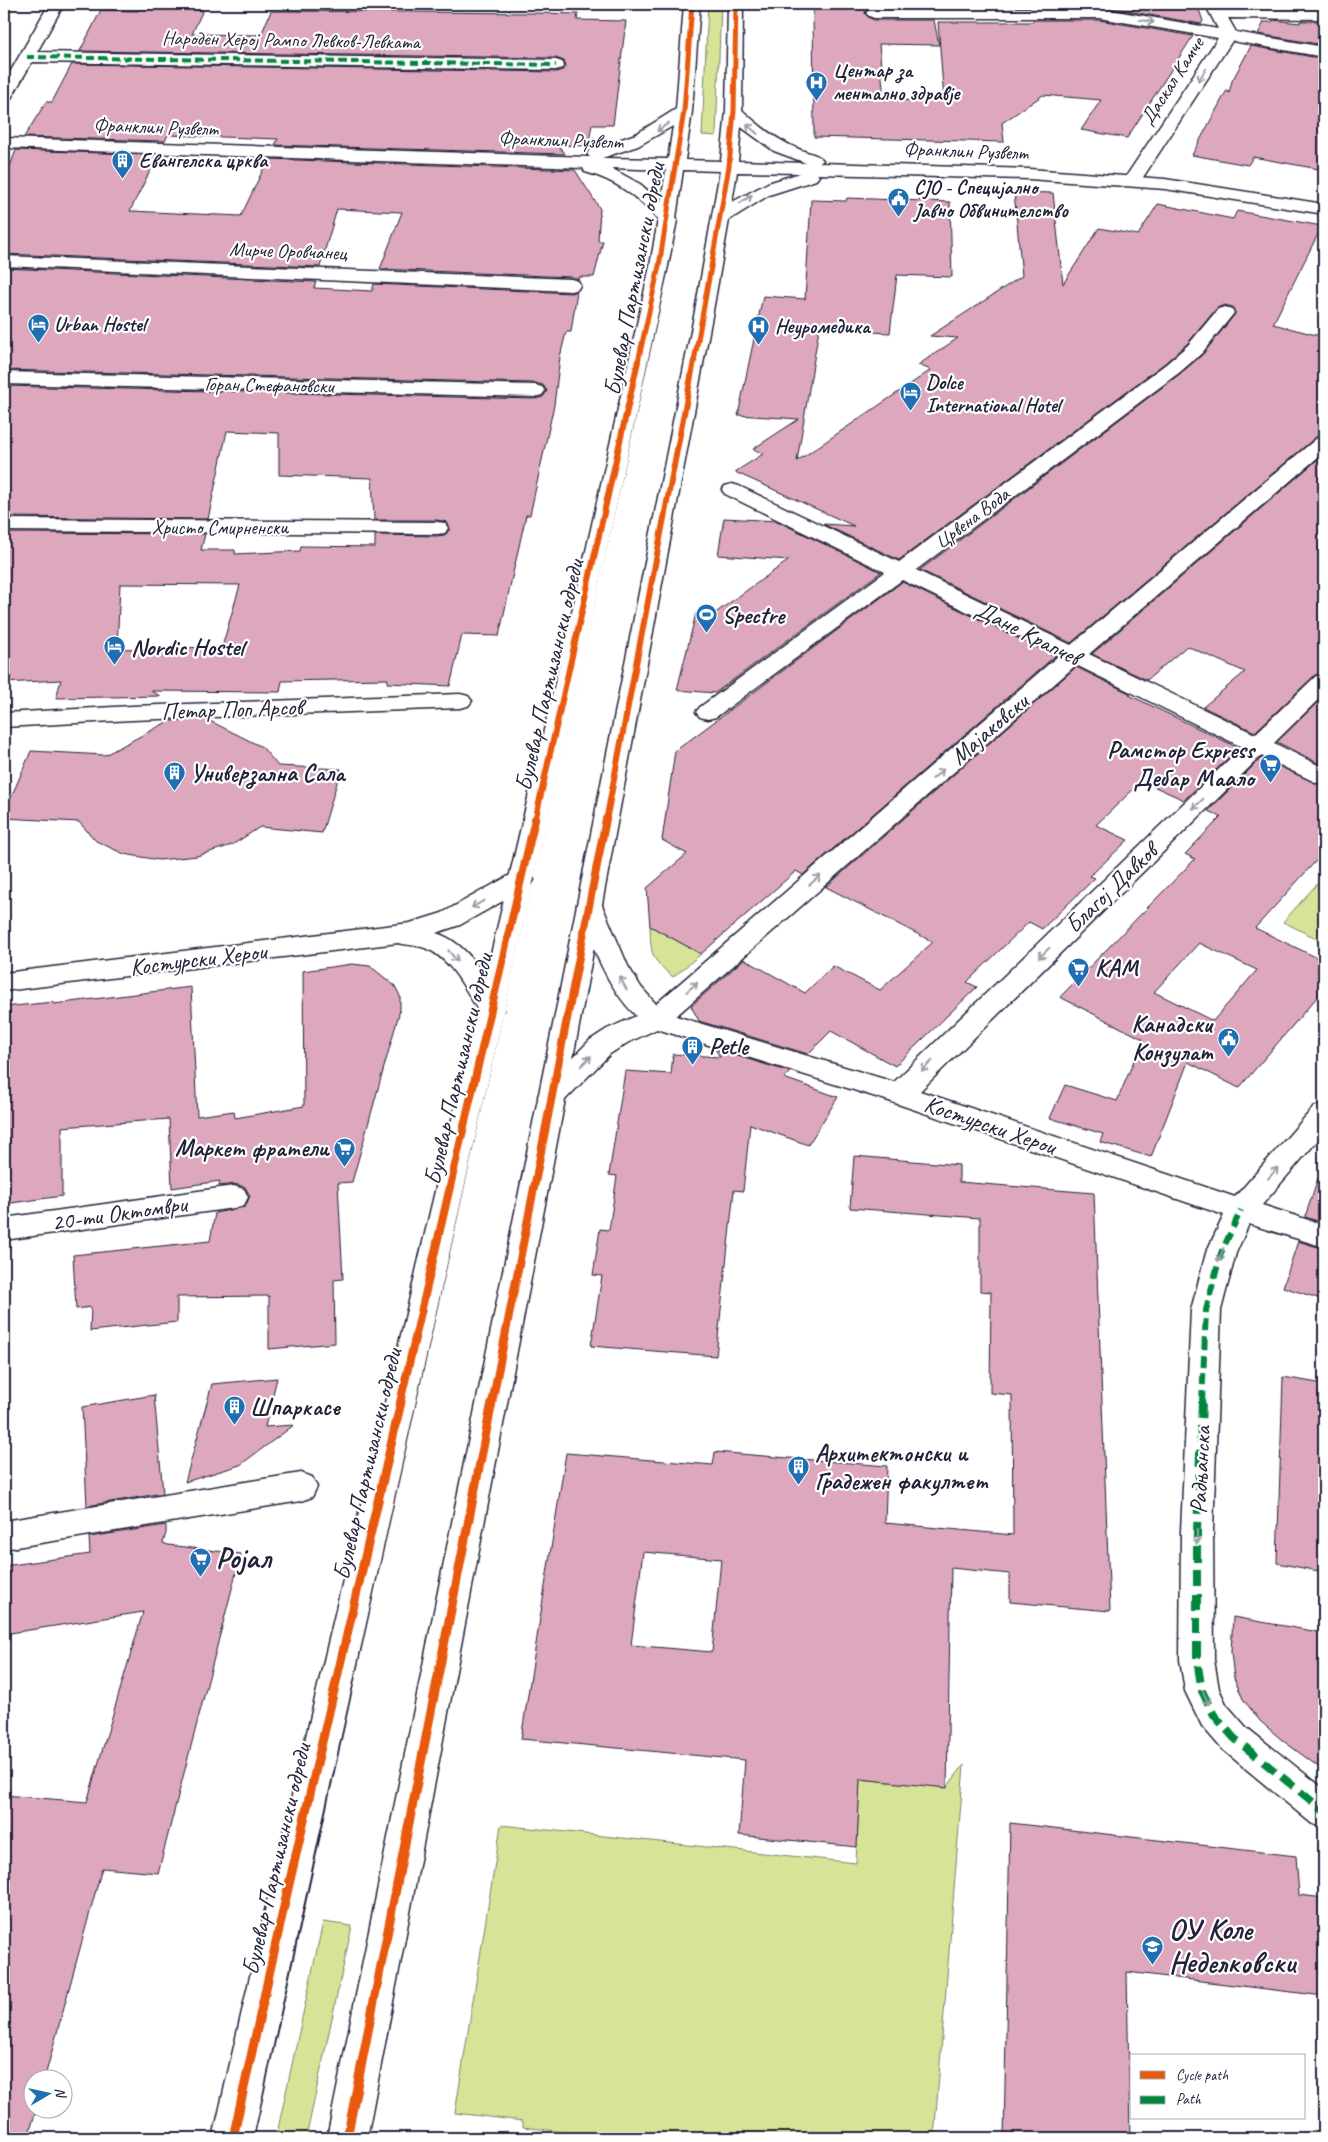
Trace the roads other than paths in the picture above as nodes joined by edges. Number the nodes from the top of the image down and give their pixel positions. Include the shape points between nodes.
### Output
1 (56, 4) edge
2 (692, 4) edge
3 (736, 4) edge
4 (1098, 8) edge
5 (1214, 8) edge
6 (874, 13) dead end
7 (1324, 14) edge
8 (1228, 34) junction
9 (1324, 52) edge
10 (26, 57) junction
11 (556, 64) dead end
12 (4, 97) edge
13 (684, 111) junction
14 (734, 111) junction
15 (4, 143) edge
16 (568, 162) junction
17 (676, 164) junction
18 (729, 166) junction
19 (845, 168) junction
20 (1132, 181) junction
21 (1324, 209) edge
22 (721, 217) junction
23 (668, 220) junction
24 (4, 261) edge
25 (571, 285) dead end
26 (1225, 313) dead end
27 (4, 378) edge
28 (535, 391) dead end
29 (1324, 442) edge
30 (732, 490) dead end
31 (4, 525) edge
32 (437, 528) dead end
33 (902, 570) junction
34 (1072, 656) junction
35 (1324, 681) edge
36 (460, 702) dead end
37 (708, 712) dead end
38 (4, 720) edge
39 (1258, 745) junction
40 (1324, 777) edge
41 (521, 880) junction
42 (590, 904) junction
43 (393, 934) junction
44 (4, 982) edge
45 (491, 1010) junction
46 (655, 1018) junction
47 (899, 1094) junction
48 (552, 1096) junction
49 (1324, 1114) edge
50 (234, 1197) dead end
51 (1241, 1210) junction
52 (4, 1229) edge
53 (1324, 1236) edge
54 (301, 1487) dead end
55 (4, 1535) edge
56 (1324, 1811) edge
57 (233, 2138) edge
58 (346, 2138) edge

1 - 10 street
2 - 13 street, Булевар Партизански одреди
3 - 14 street
4 - 6 street
4 -> 8 street
5 - 7 street
5 - 8 street, Даскал Камче
8 - 9 street
8 -> 20 street, Даскал Камче
10 - 11 street, Народен Херој Рампо Левков-Левката
10 - 12 street
13 -> 16 street via 636,142
13 - 17 street, Булевар Партизански одреди
14 - 18 street
19 -> 14 street via 778,147 761,137
15 - 16 street, Франклин Рузвелт
16 - 17 street, Франклин Рузвелт
16 - 23 street via 597,169 633,186
17 - 18 street, Франклин Рузвелт
17 - 23 street, Булевар Партизански одреди
18 - 19 street, Франклин Рузвелт
18 - 22 street
19 - 20 street, Франклин Рузвелт
22 -> 19 street via 773,186
20 - 21 street, Франклин Рузвелт via 1200,188
22 - 42 street
23 - 41 street, Булевар Партизански одреди via 590,582
24 - 25 street, Мирче Оровчанец
26 - 33 street, Црвена Вода via 1196,348 1172,368
27 - 28 street, Горан Стефановски
29 - 34 street, Мајаковски
30 - 33 street, Дане Крапчев
31 - 32 street, Христо Смирненски
33 - 34 street, Дане Крапчев
33 - 37 street, Црвена Вода
34 - 39 street, Дане Крапчев
46 -> 34 street, Мајаковски
35 - 39 street, Благој Давков
36 - 38 street, Петар Поп Арсов
39 - 40 street, Дане Крапчев
39 -> 47 street, Благој Давков
41 -> 43 street, Костурски Херои via 426,929
41 - 45 street, Булевар Партизански одреди
46 -> 42 street, Костурски Херои via 625,987
42 - 48 street
43 - 44 street, Костурски Херои
43 -> 45 street, Костурски Херои via 427,940 447,949
45 - 57 street, Булевар Партизански одреди
46 - 47 street, Костурски Херои
48 -> 46 street via 600,1047
47 - 51 street, Костурски Херои
48 - 58 street
51 -> 49 street, Радњанска
50 - 52 street, 20-ти Октомври
51 - 53 street, Костурски Херои
51 -> 56 street, Радњанска via 1221,1253 1206,1310 1197,1531 1197,1660 1202,1691 1214,1715 1234,1738
54 - 55 street

